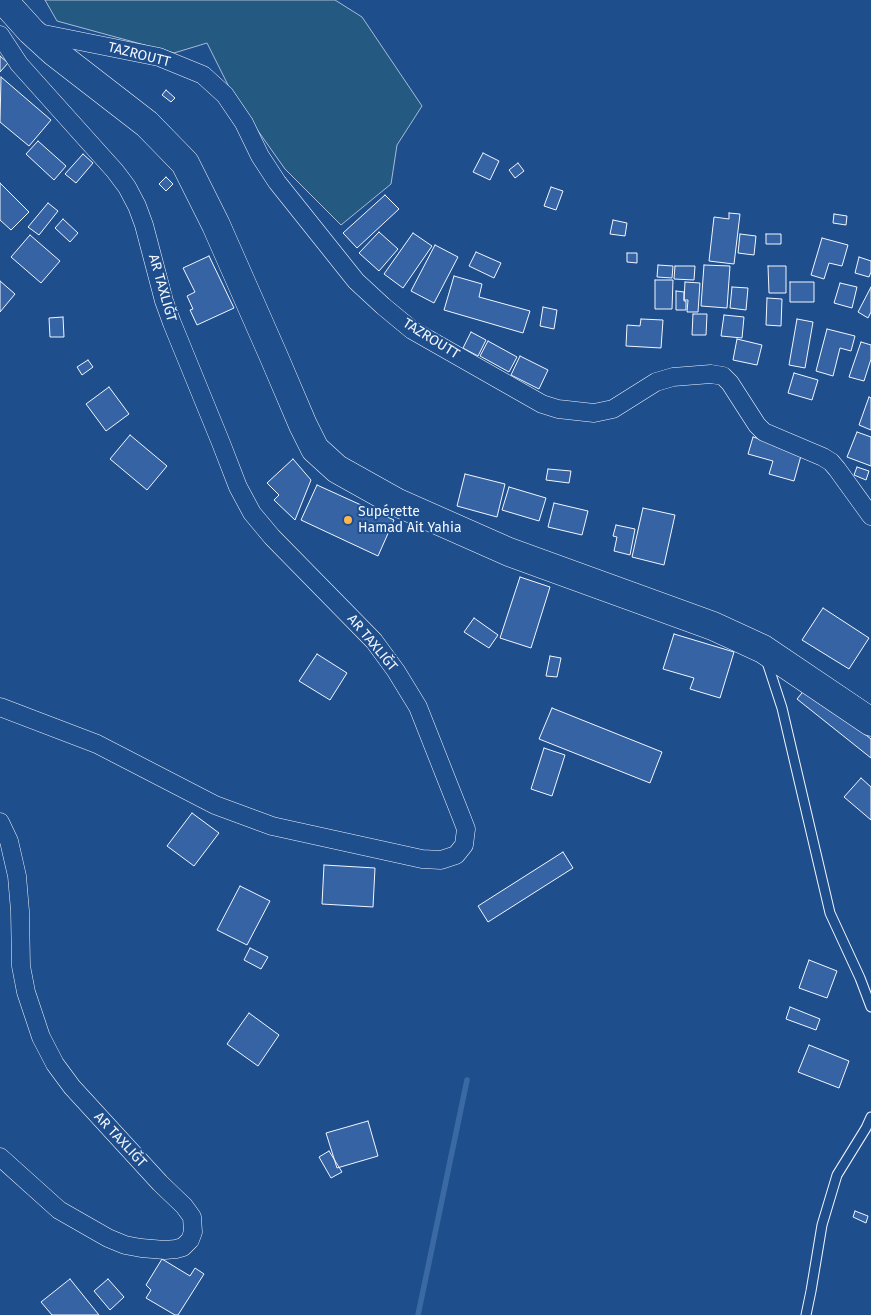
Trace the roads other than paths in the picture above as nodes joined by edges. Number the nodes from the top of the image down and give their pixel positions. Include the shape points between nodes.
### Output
1 (3, 0) edge
2 (31, 31) junction
3 (0, 35) edge
4 (871, 516) edge
5 (763, 649) junction
6 (0, 706) edge
7 (871, 722) edge
8 (0, 822) edge
9 (871, 1007) edge
10 (871, 1117) edge
11 (0, 1157) edge
12 (806, 1315) edge

1 - 2 main road
2 - 4 street, TAZROUTT via 159,58 203,75 224,95 244,123 277,182 356,281 397,318 429,340 542,404 558,409 594,413 613,409 656,382 673,377 723,376 764,432 831,462
2 - 5 main road via 147,124 185,163 216,225 307,434 315,450 338,470 396,502 509,552 713,626
3 - 6 street, AR TAXLIǦT via 19,64 127,187 144,225 172,323 238,487 252,514 374,641 396,671 418,707 461,816 466,830 464,845 456,855 441,860 422,859 272,826 215,805 97,744
5 - 7 main road
5 - 9 lane via 782,708 830,913
8 - 11 street, AR TAXLIǦT via 9,841 17,876 21,966 41,1037 72,1087 184,1206 192,1217 190,1240 176,1249 165,1250 125,1245 108,1238 60,1210
10 - 12 lane via 837,1175 822,1225

